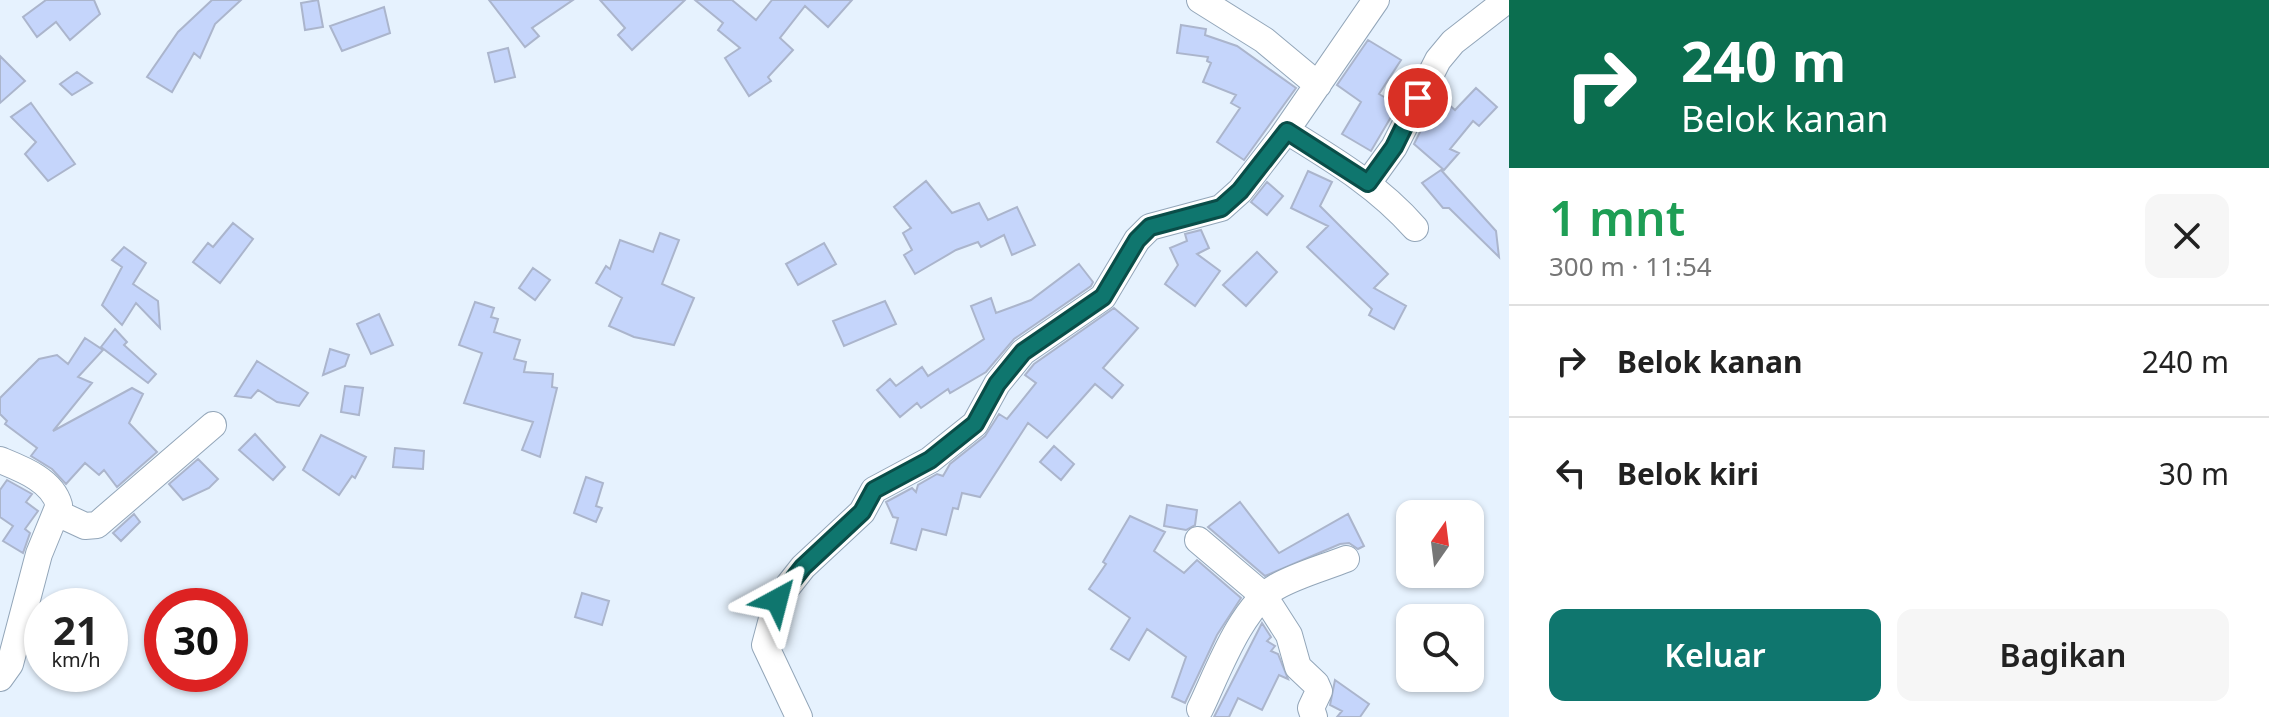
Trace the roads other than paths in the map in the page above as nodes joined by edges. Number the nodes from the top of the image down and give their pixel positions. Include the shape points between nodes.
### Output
1 (1200, 0) edge
2 (1376, 0) edge
3 (1507, 0) edge
4 (1318, 85) junction
5 (1287, 131) junction
6 (1368, 183) junction
7 (1415, 228) dead end
8 (213, 425) dead end
9 (0, 460) edge
10 (57, 513) junction
11 (1198, 540) dead end
12 (1346, 559) dead end
13 (1264, 596) junction
14 (0, 678) edge
15 (1200, 709) dead end
16 (799, 717) edge
17 (1314, 717) edge

1 - 4 street via 1264,40
2 - 4 street
3 - 6 street via 1438,60 1394,147
4 - 5 street
5 - 6 street
5 - 16 street via 1221,208 1150,227 1103,297 1023,352 975,424 930,460 874,490 862,512 803,567 777,600 765,645
6 - 7 street
8 - 10 street via 97,525 85,526
9 - 10 street via 48,488 58,500
10 - 14 street via 37,563 13,656
11 - 13 street
12 - 13 street via 1276,586
13 - 15 street via 1239,631
13 - 17 street via 1289,635 1298,667 1319,691 1311,708

